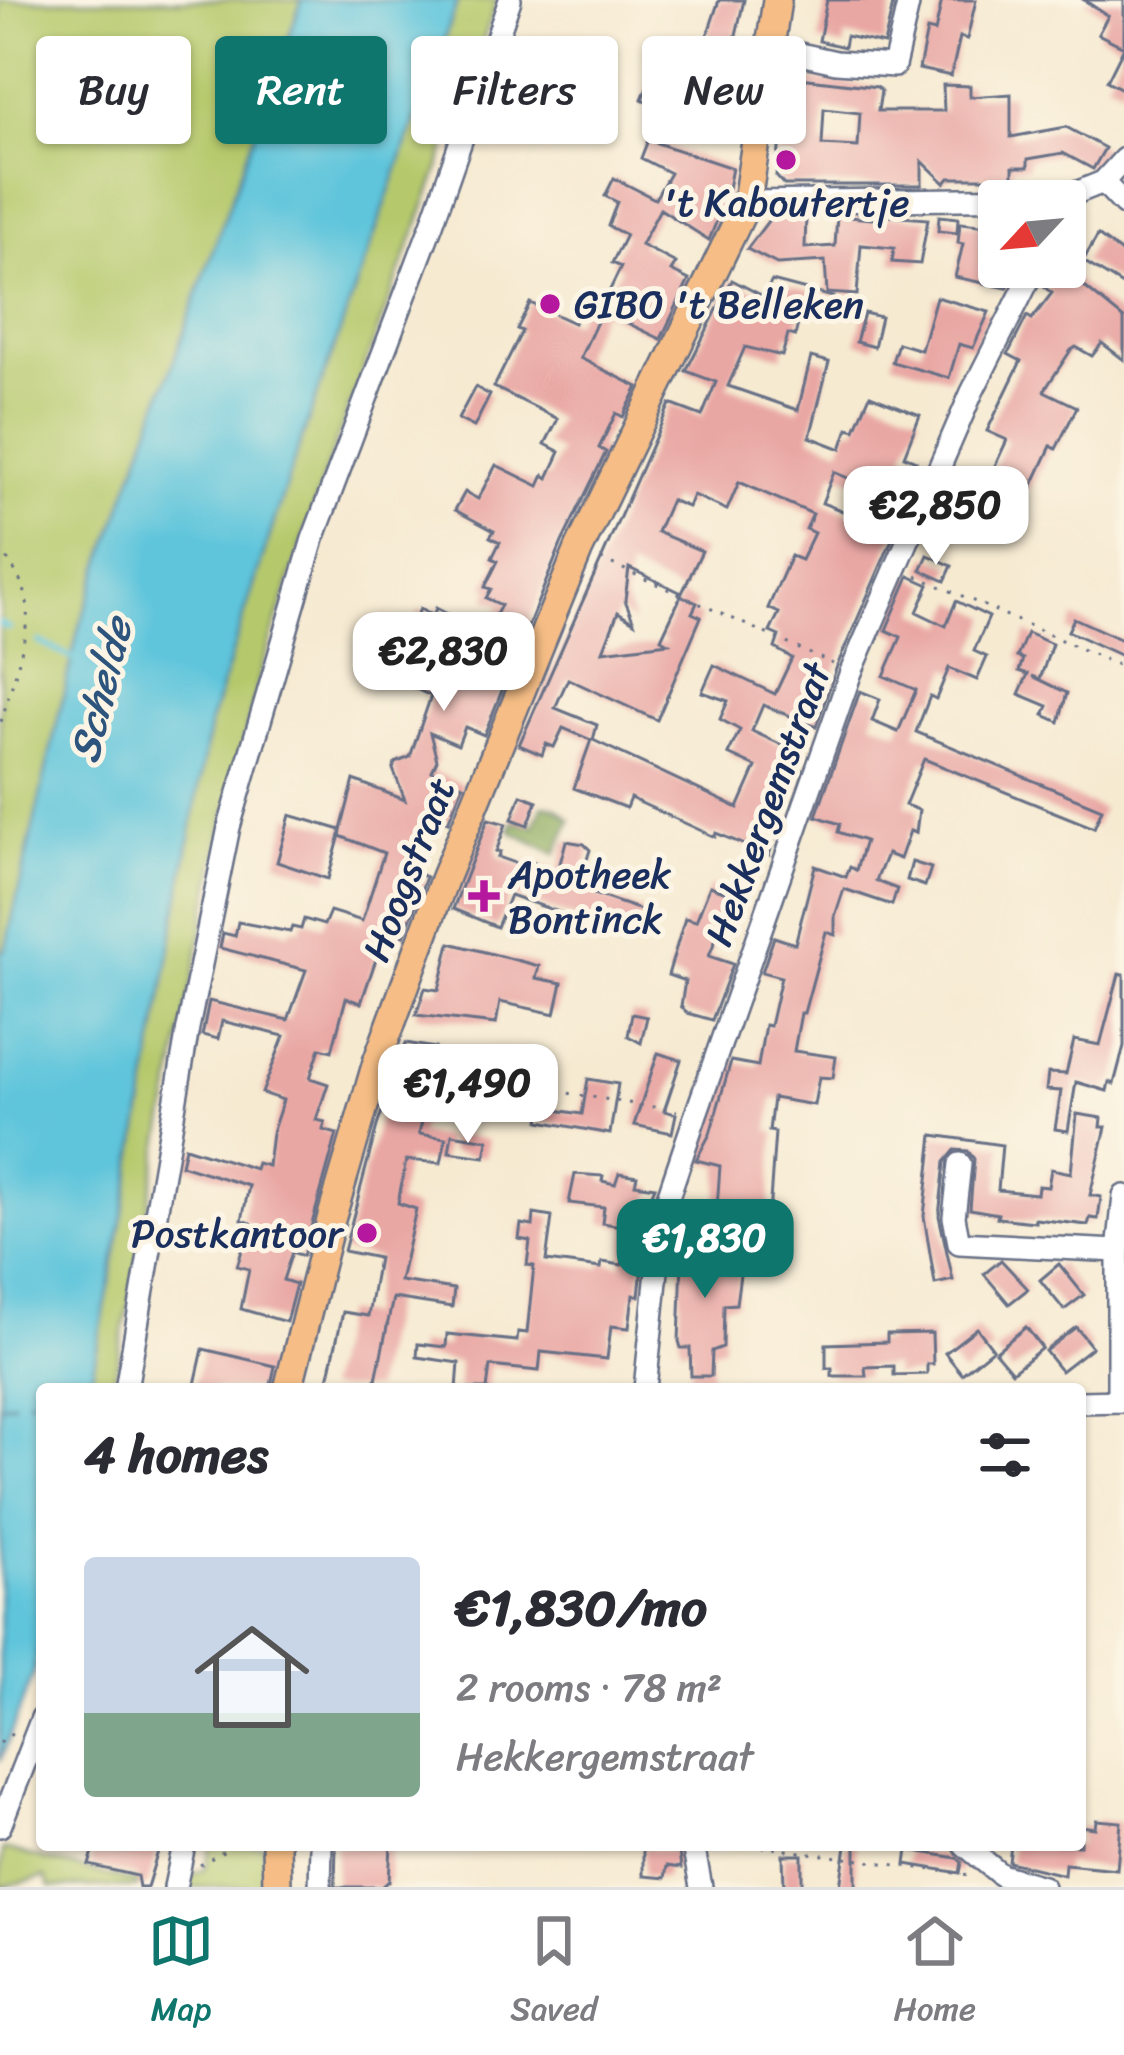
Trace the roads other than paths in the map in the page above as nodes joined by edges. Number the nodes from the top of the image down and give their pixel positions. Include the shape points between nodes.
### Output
1 (511, 0) edge
2 (777, 0) edge
3 (908, 5) dead end
4 (770, 36) edge
5 (806, 55) edge
6 (755, 144) edge
7 (1124, 159) edge
8 (1103, 182) junction
9 (1086, 189) edge
10 (978, 199) edge
11 (747, 202) junction
12 (1124, 204) edge
13 (1024, 288) edge
14 (961, 1164) dead end
15 (1124, 1196) edge
16 (1118, 1251) junction
17 (127, 1383) edge
18 (290, 1383) edge
19 (646, 1383) edge
20 (1121, 1401) edge
21 (1086, 1402) edge
22 (36, 1733) edge
23 (0, 1826) edge
24 (183, 1851) edge
25 (276, 1851) edge
26 (321, 1851) edge
27 (694, 1851) edge
28 (972, 1851) edge
29 (176, 1883) edge
30 (277, 1887) edge
31 (320, 1887) edge
32 (700, 1887) edge
33 (1043, 1887) edge

1 - 17 street via 314,539 229,827
2 - 4 main road, Hoogstraat
3 - 5 street via 894,66
6 - 11 main road, Hoogstraat
7 - 8 street
8 - 9 street
8 - 12 street
10 - 11 street
11 - 18 main road, Hoogstraat via 579,549 461,835 377,1062
13 - 19 street, Hekkergemstraat via 851,672 696,1114 664,1212
14 - 16 street via 959,1243
15 - 16 street
16 - 20 street
20 - 21 street
22 - 23 street
24 - 29 street
25 - 30 main road
26 - 31 street
27 - 32 street
28 - 33 street

